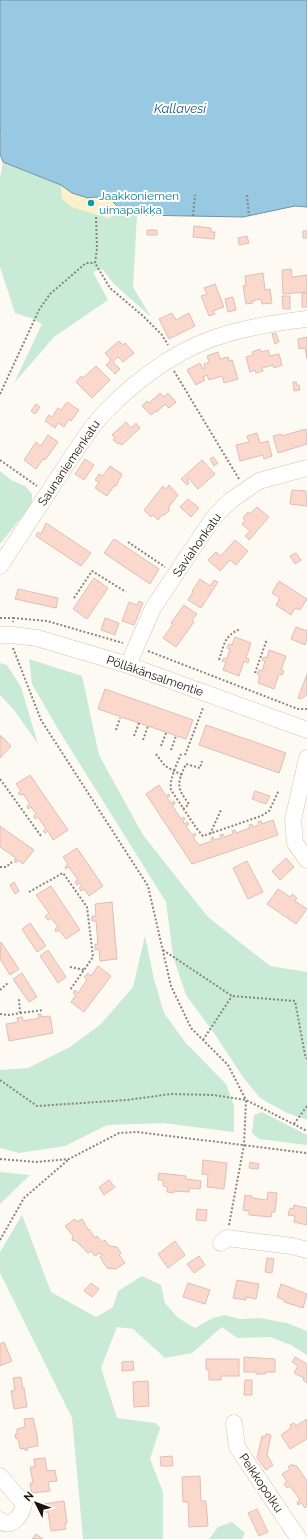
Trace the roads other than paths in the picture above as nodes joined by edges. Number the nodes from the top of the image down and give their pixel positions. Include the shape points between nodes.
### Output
1 (307, 319) edge
2 (307, 468) edge
3 (0, 566) edge
4 (6, 635) edge
5 (128, 666) junction
6 (307, 730) edge
7 (307, 758) edge
8 (307, 860) edge
9 (224, 1241) road end
10 (307, 1250) edge
11 (234, 1423) dead end
12 (0, 1476) edge
13 (0, 1520) edge
14 (299, 1539) edge

1 - 3 street, Saunaniemenkatu via 270,323 201,343 171,358 133,386 103,414 86,435
2 - 5 street, Saviahonkatu via 259,481 230,501 214,517 153,608
4 - 5 street, Pölläkänsalmentie via 37,638
5 - 6 street, Pölläkänsalmentie
7 - 8 street via 293,820 295,843
9 - 10 street via 292,1246
11 - 14 street, Peikkopolku via 237,1447
12 - 13 street via 24,1504 17,1519 9,1523

